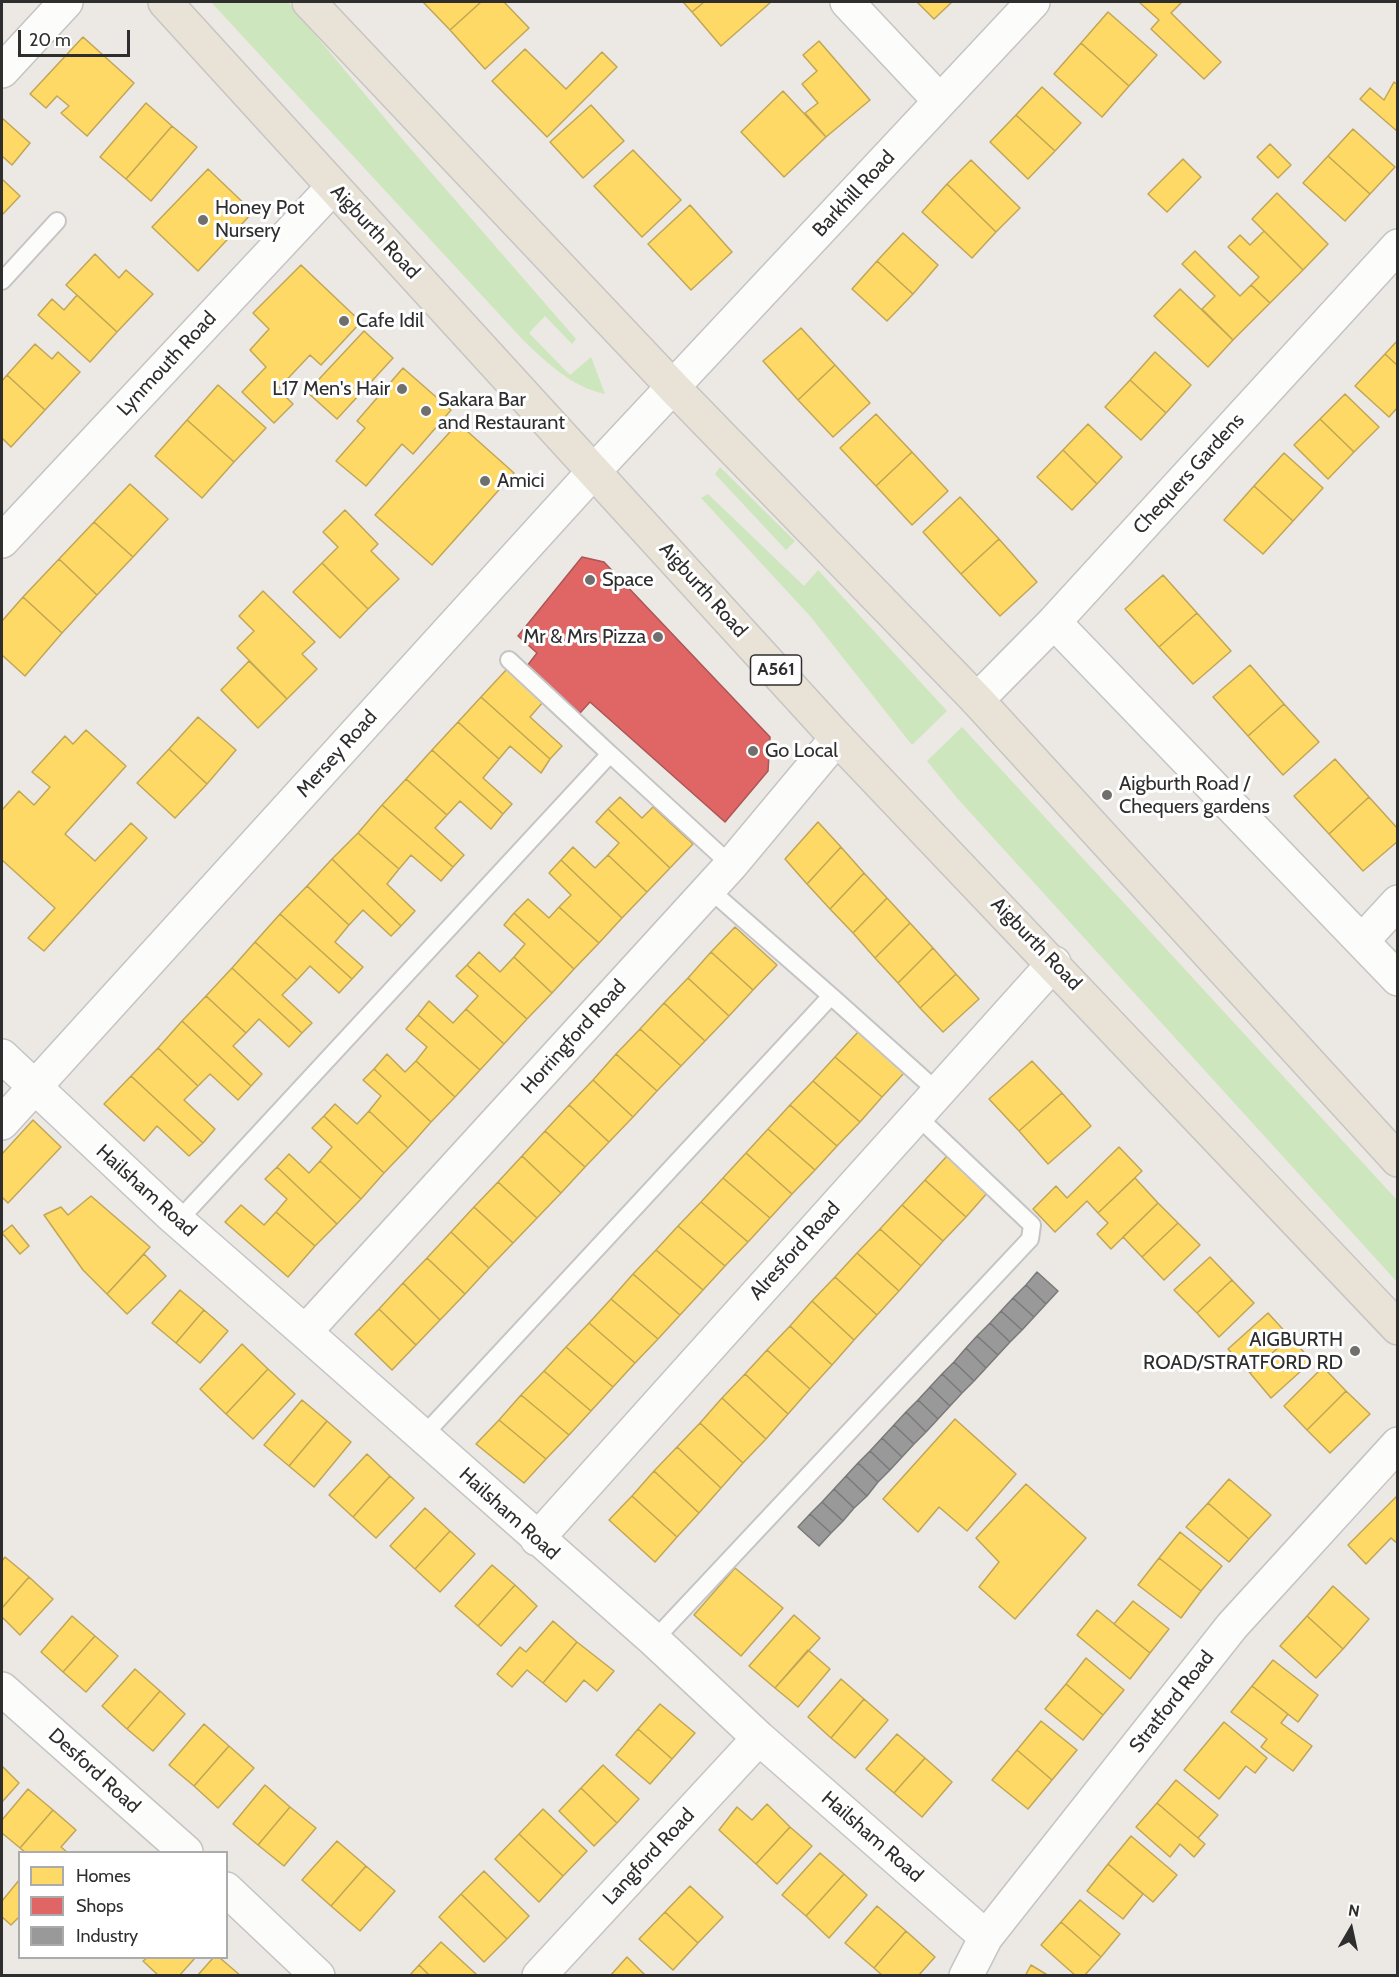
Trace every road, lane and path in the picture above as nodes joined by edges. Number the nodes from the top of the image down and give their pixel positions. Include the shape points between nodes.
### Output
1 (66, 2) edge
2 (165, 2) edge
3 (309, 2) edge
4 (847, 2) edge
5 (1033, 2) edge
6 (2, 70) edge
7 (940, 101) junction
8 (333, 187) junction
9 (57, 220) dead end
10 (1398, 246) edge
11 (2, 281) edge
12 (674, 388) junction
13 (595, 470) junction
14 (2, 541) edge
15 (1054, 622) junction
16 (509, 660) dead end
17 (977, 700) junction
18 (837, 738) junction
19 (610, 754) junction
20 (731, 865) junction
21 (709, 889) junction
22 (1398, 902) edge
23 (1362, 941) junction
24 (1054, 963) junction
25 (1398, 979) edge
26 (831, 996) junction
27 (2, 1056) edge
28 (35, 1088) junction
29 (938, 1092) junction
30 (917, 1116) junction
31 (2, 1123) edge
32 (1398, 1161) edge
33 (178, 1221) junction
34 (1398, 1328) edge
35 (305, 1332) junction
36 (422, 1437) junction
37 (1398, 1444) edge
38 (537, 1539) junction
39 (654, 1640) junction
40 (2, 1689) edge
41 (759, 1738) junction
42 (185, 1851) edge
43 (228, 1891) edge
44 (986, 1937) junction
45 (318, 1976) edge
46 (539, 1976) edge
47 (966, 1976) edge

1 - 6 street
2 - 8 highway, Aigburth Road / A561
3 - 12 highway
4 - 7 street
5 - 7 street, Barkhill Road
7 - 12 street, Barkhill Road
8 - 13 highway, Aigburth Road / A561
8 - 14 street, Lynmouth Road
9 - 11 lane
10 - 15 street, Chequers Gardens
12 - 13 street, Mersey Road
12 - 17 highway
13 - 18 highway, Aigburth Road / A561
13 - 28 street, Mersey Road
15 - 17 street, Chequers Gardens
15 - 23 street
16 - 19 lane
17 - 32 highway
18 - 20 street, Horringford Road
18 - 24 highway, Aigburth Road / A561
19 - 20 lane
19 - 33 lane
20 - 21 street, Horringford Road
21 - 26 lane
21 - 35 street, Horringford Road
22 - 23 street
23 - 25 street
24 - 29 street, Alresford Road
24 - 34 highway, Aigburth Road / A561
26 - 29 lane
26 - 36 lane
27 - 28 street, Hailsham Road
28 - 31 street, Mersey Road
28 - 33 street, Hailsham Road
29 - 30 street, Alresford Road
30 - 38 street, Alresford Road
30 - 39 lane via 1032,1225 1030,1239
33 - 35 street, Hailsham Road
35 - 36 street, Hailsham Road
36 - 38 street, Hailsham Road
37 - 44 street, Stratford Road via 1232,1626
38 - 39 street, Hailsham Road
39 - 41 street, Hailsham Road
40 - 42 street, Desford Road
41 - 44 street, Hailsham Road
41 - 46 street, Langford Road
43 - 45 street
44 - 47 street, Stratford Road

